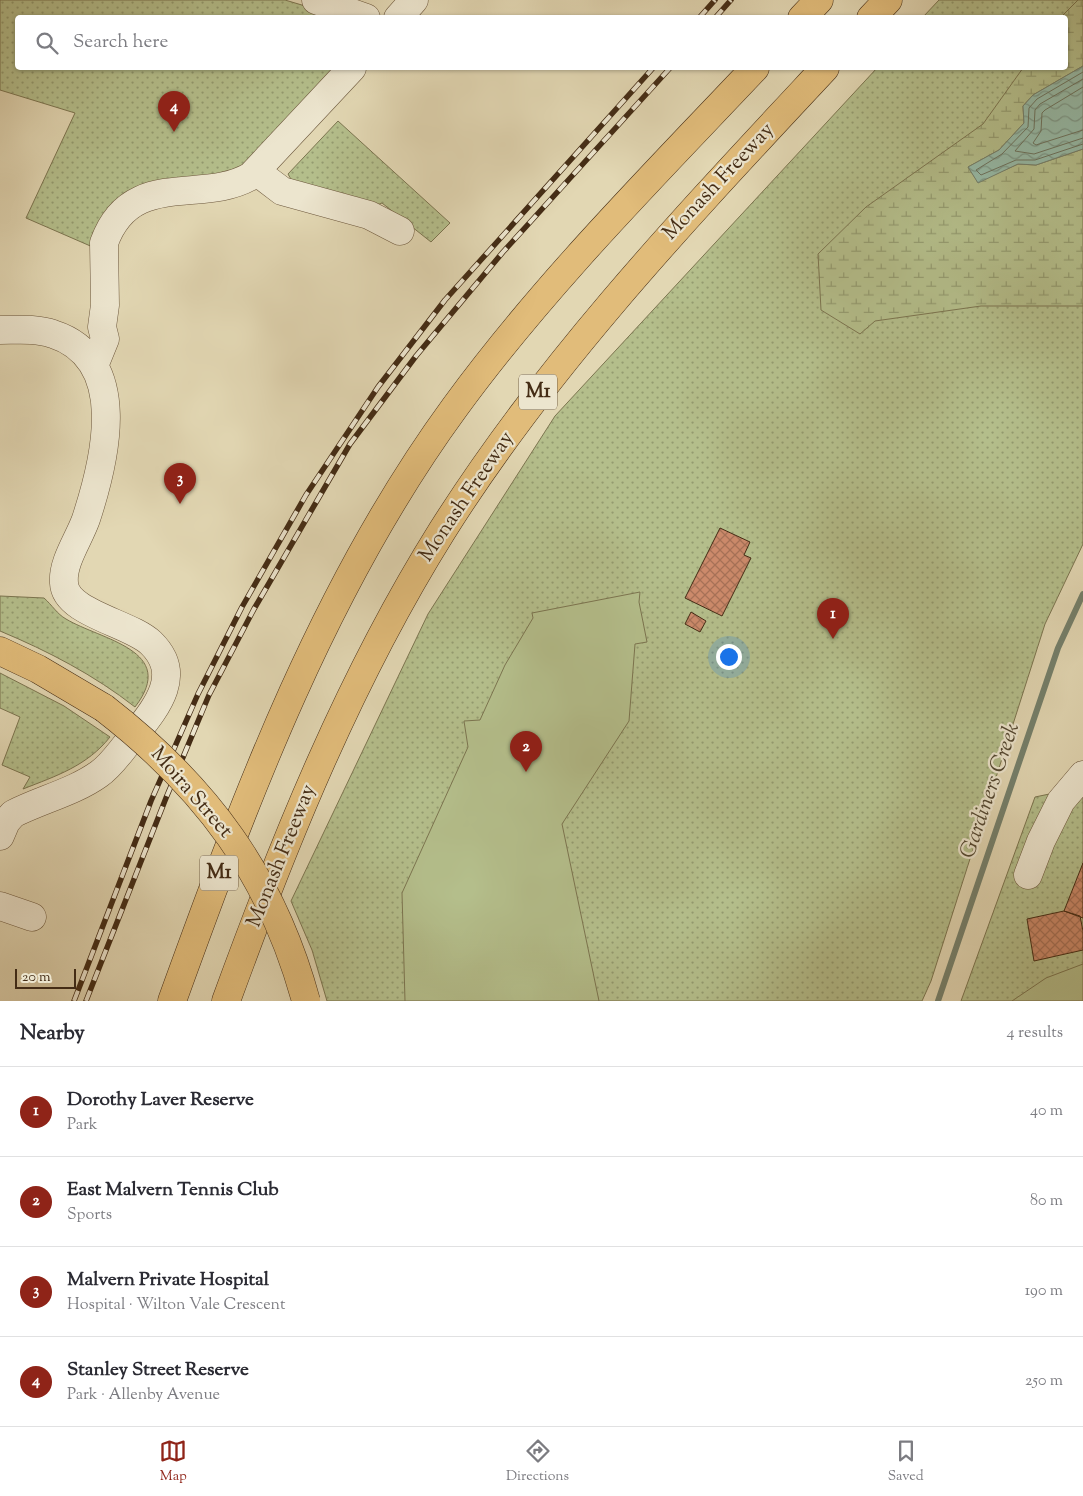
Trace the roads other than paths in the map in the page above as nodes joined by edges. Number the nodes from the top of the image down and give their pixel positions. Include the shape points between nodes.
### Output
1 (316, 0) edge
2 (414, 0) edge
3 (819, 0) edge
4 (888, 0) edge
5 (358, 15) edge
6 (401, 15) edge
7 (805, 15) edge
8 (874, 15) edge
9 (350, 70) edge
10 (753, 70) edge
11 (823, 70) edge
12 (257, 172) junction
13 (400, 231) dead end
14 (102, 327) junction
15 (0, 330) edge
16 (69, 341) junction
17 (94, 366) junction
18 (0, 652) edge
19 (1083, 775) edge
20 (3, 829) edge
21 (1028, 875) dead end
22 (0, 906) edge
23 (32, 917) dead end
24 (172, 1001) edge
25 (226, 1001) edge
26 (306, 1001) edge

1 - 5 street
2 - 6 street
3 - 7 main road
4 - 8 main road
9 - 12 street
10 - 24 main road, M1 via 555,282 502,345 454,408 391,505 315,642 268,746
11 - 25 main road, Monash Freeway / M1 via 672,232 596,321 540,389 442,532 359,680 320,765
12 - 13 street via 282,191 368,215
12 - 14 street via 237,183 149,196 120,216 104,243
14 - 16 street via 89,327
14 - 17 street via 105,339
15 - 16 street via 45,332
16 - 17 street
17 - 20 street via 105,396 102,462 85,522 67,564 65,590 76,605 128,628 151,643 163,663 165,684 150,715 102,771 13,814
18 - 26 main road, Moira Street, bridge via 45,672 104,708 164,758 214,813 236,844 276,916 288,942
19 - 21 street via 1061,801
22 - 23 street

